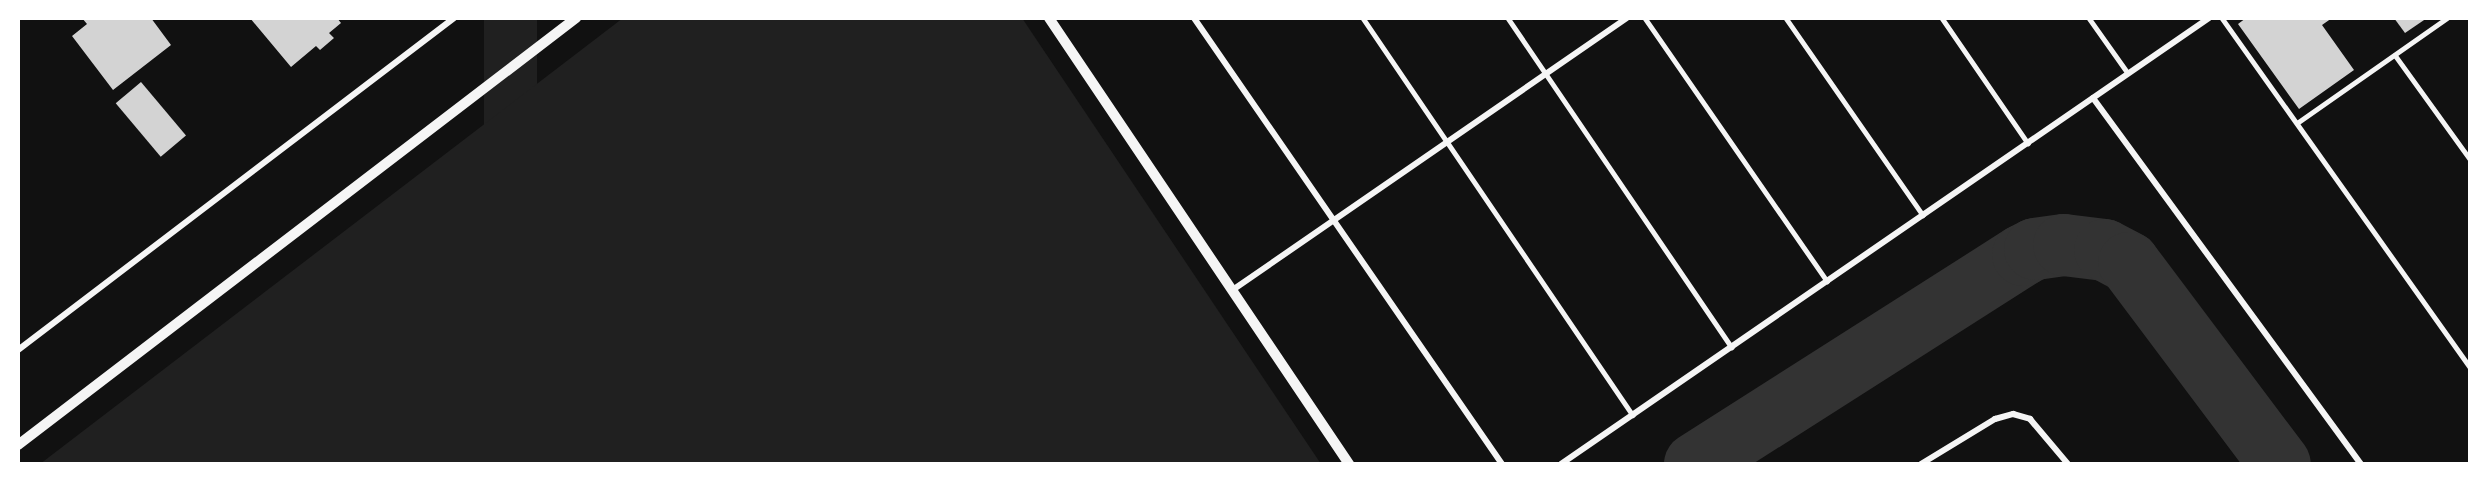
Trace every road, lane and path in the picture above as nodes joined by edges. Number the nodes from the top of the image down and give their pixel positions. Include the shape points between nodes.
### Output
1 (454, 18) edge
2 (576, 18) edge
3 (1049, 18) edge
4 (1194, 18) edge
5 (1363, 18) edge
6 (1508, 18) edge
7 (1627, 18) edge
8 (1645, 18) edge
9 (1786, 18) edge
10 (1941, 18) edge
11 (2089, 18) edge
12 (2209, 18) edge
13 (2222, 18) edge
14 (2447, 18) edge
15 (2395, 55) junction
16 (1546, 74) junction
17 (2128, 74) junction
18 (2093, 98) junction
19 (2297, 123) junction
20 (1447, 141) junction
21 (2028, 143) junction
22 (2470, 159) edge
23 (1923, 215) junction
24 (1333, 220) junction
25 (1827, 282) junction
26 (1234, 289) junction
27 (1732, 346) junction
28 (18, 350) edge
29 (2470, 367) edge
30 (1633, 415) junction
31 (18, 445) edge
32 (1349, 464) edge
33 (1502, 464) edge
34 (1562, 464) edge
35 (1920, 464) edge
36 (2068, 464) edge
37 (2361, 464) edge

1 - 28 street
2 - 31 street
3 - 26 street
4 - 24 street
5 - 20 lane
6 - 16 lane
7 - 16 street
8 - 25 lane
9 - 23 lane
10 - 21 lane
11 - 17 lane
12 - 17 street
13 - 19 lane
14 - 15 lane
15 - 19 lane
15 - 22 lane
16 - 20 street
16 - 27 lane
17 - 18 street
18 - 21 street
18 - 37 street
19 - 29 lane
20 - 24 street
20 - 30 lane
21 - 23 street
23 - 25 street
24 - 26 street
24 - 33 street
25 - 27 street
26 - 32 street
27 - 30 street
30 - 34 street
35 - 36 street via 1995,419 2013,414 2030,419

